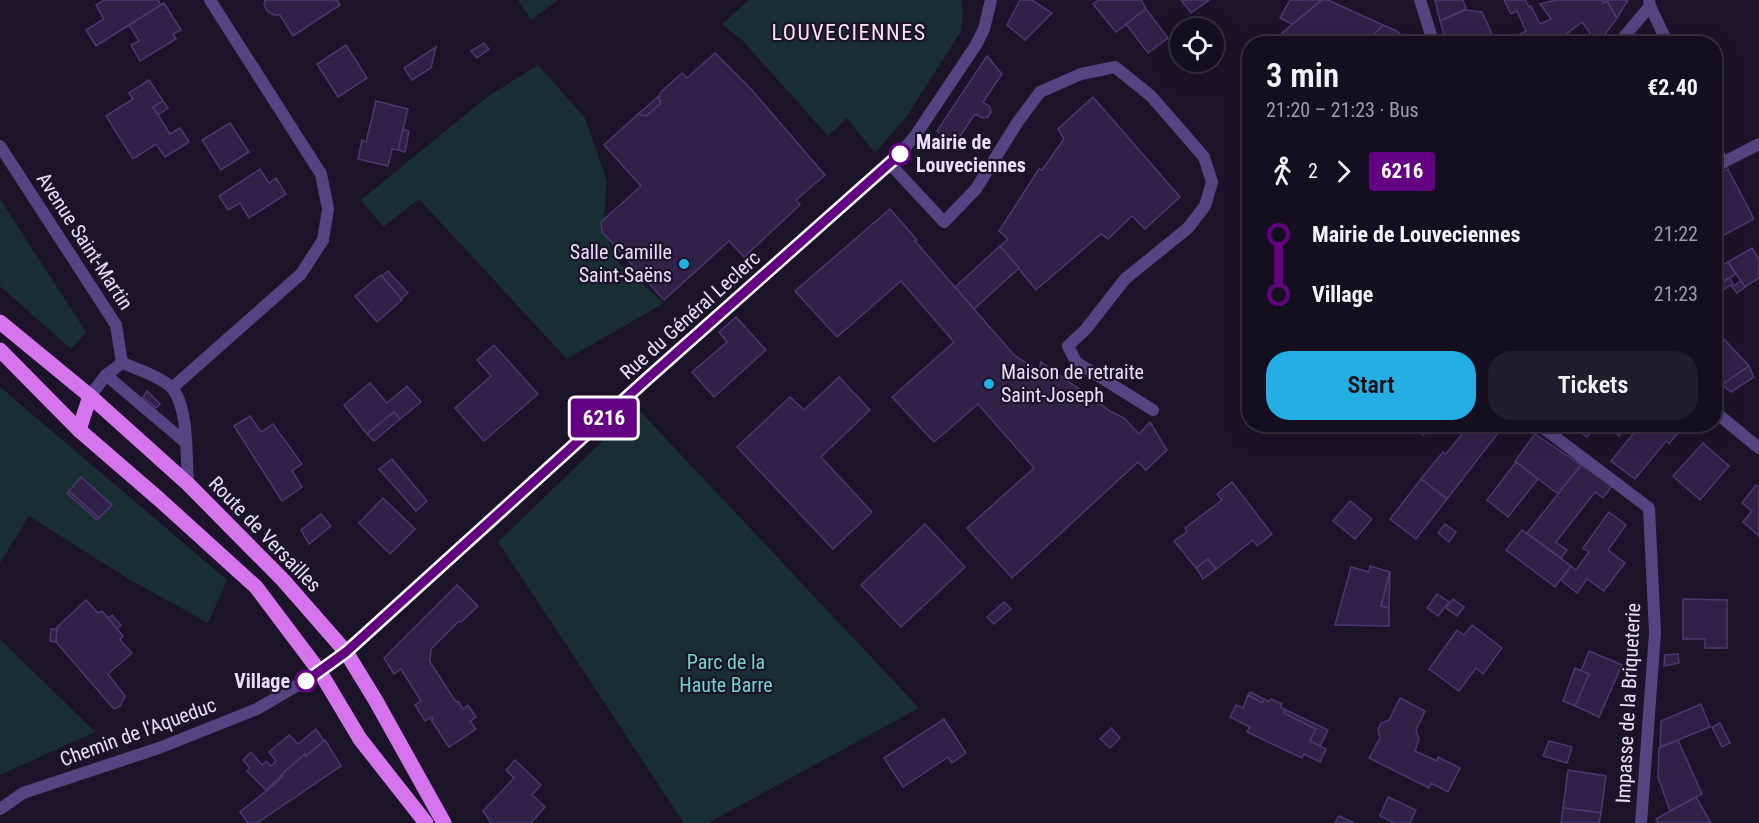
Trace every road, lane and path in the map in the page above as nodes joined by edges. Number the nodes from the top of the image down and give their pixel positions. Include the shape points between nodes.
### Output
1 (210, 0) edge
2 (991, 0) edge
3 (1408, 0) edge
4 (1420, 2) edge
5 (1650, 3) edge
6 (1431, 36) edge
7 (1624, 36) edge
8 (1664, 36) edge
9 (1759, 144) edge
10 (0, 146) edge
11 (1722, 163) edge
12 (890, 164) junction
13 (0, 322) edge
14 (0, 350) edge
15 (122, 363) junction
16 (106, 375) junction
17 (172, 388) junction
18 (90, 396) junction
19 (1153, 410) dead end
20 (1722, 418) edge
21 (79, 430) junction
22 (1549, 432) edge
23 (185, 442) junction
24 (1759, 448) edge
25 (188, 484) junction
26 (346, 652) junction
27 (320, 672) junction
28 (0, 808) edge
29 (426, 823) edge
30 (444, 823) edge
31 (1641, 823) edge

1 - 17 street via 321,174 328,209 323,240 301,274
2 - 12 street, Rue du Général Leclerc via 976,45 915,136
3 - 4 street
4 - 6 street
5 - 7 street
5 - 8 street
9 - 11 street
10 - 15 street, Avenue Saint-Martin via 116,325
12 - 19 street via 944,222 976,189 1040,92 1082,74 1115,67 1151,96 1204,157 1212,182 1205,206 1188,228 1125,279 1068,346 1076,362
12 - 26 street, Rue du Général Leclerc
13 - 18 main road, Route de Versailles
14 - 21 main road
15 - 16 street
15 - 17 street
16 - 18 street
16 - 23 street
17 - 23 street via 184,414
18 - 21 main road
18 - 25 main road, Route de Versailles
20 - 24 street
21 - 27 main road via 256,587
22 - 31 street, Impasse de la Briqueterie via 1649,508 1655,633
23 - 25 street
25 - 26 main road, Route de Versailles via 283,580
26 - 27 street, Rue du Général Leclerc
26 - 30 main road, Route de Versailles
27 - 28 street, Chemin de l'Aqueduc via 257,709 159,748 22,793
27 - 29 main road via 360,739

